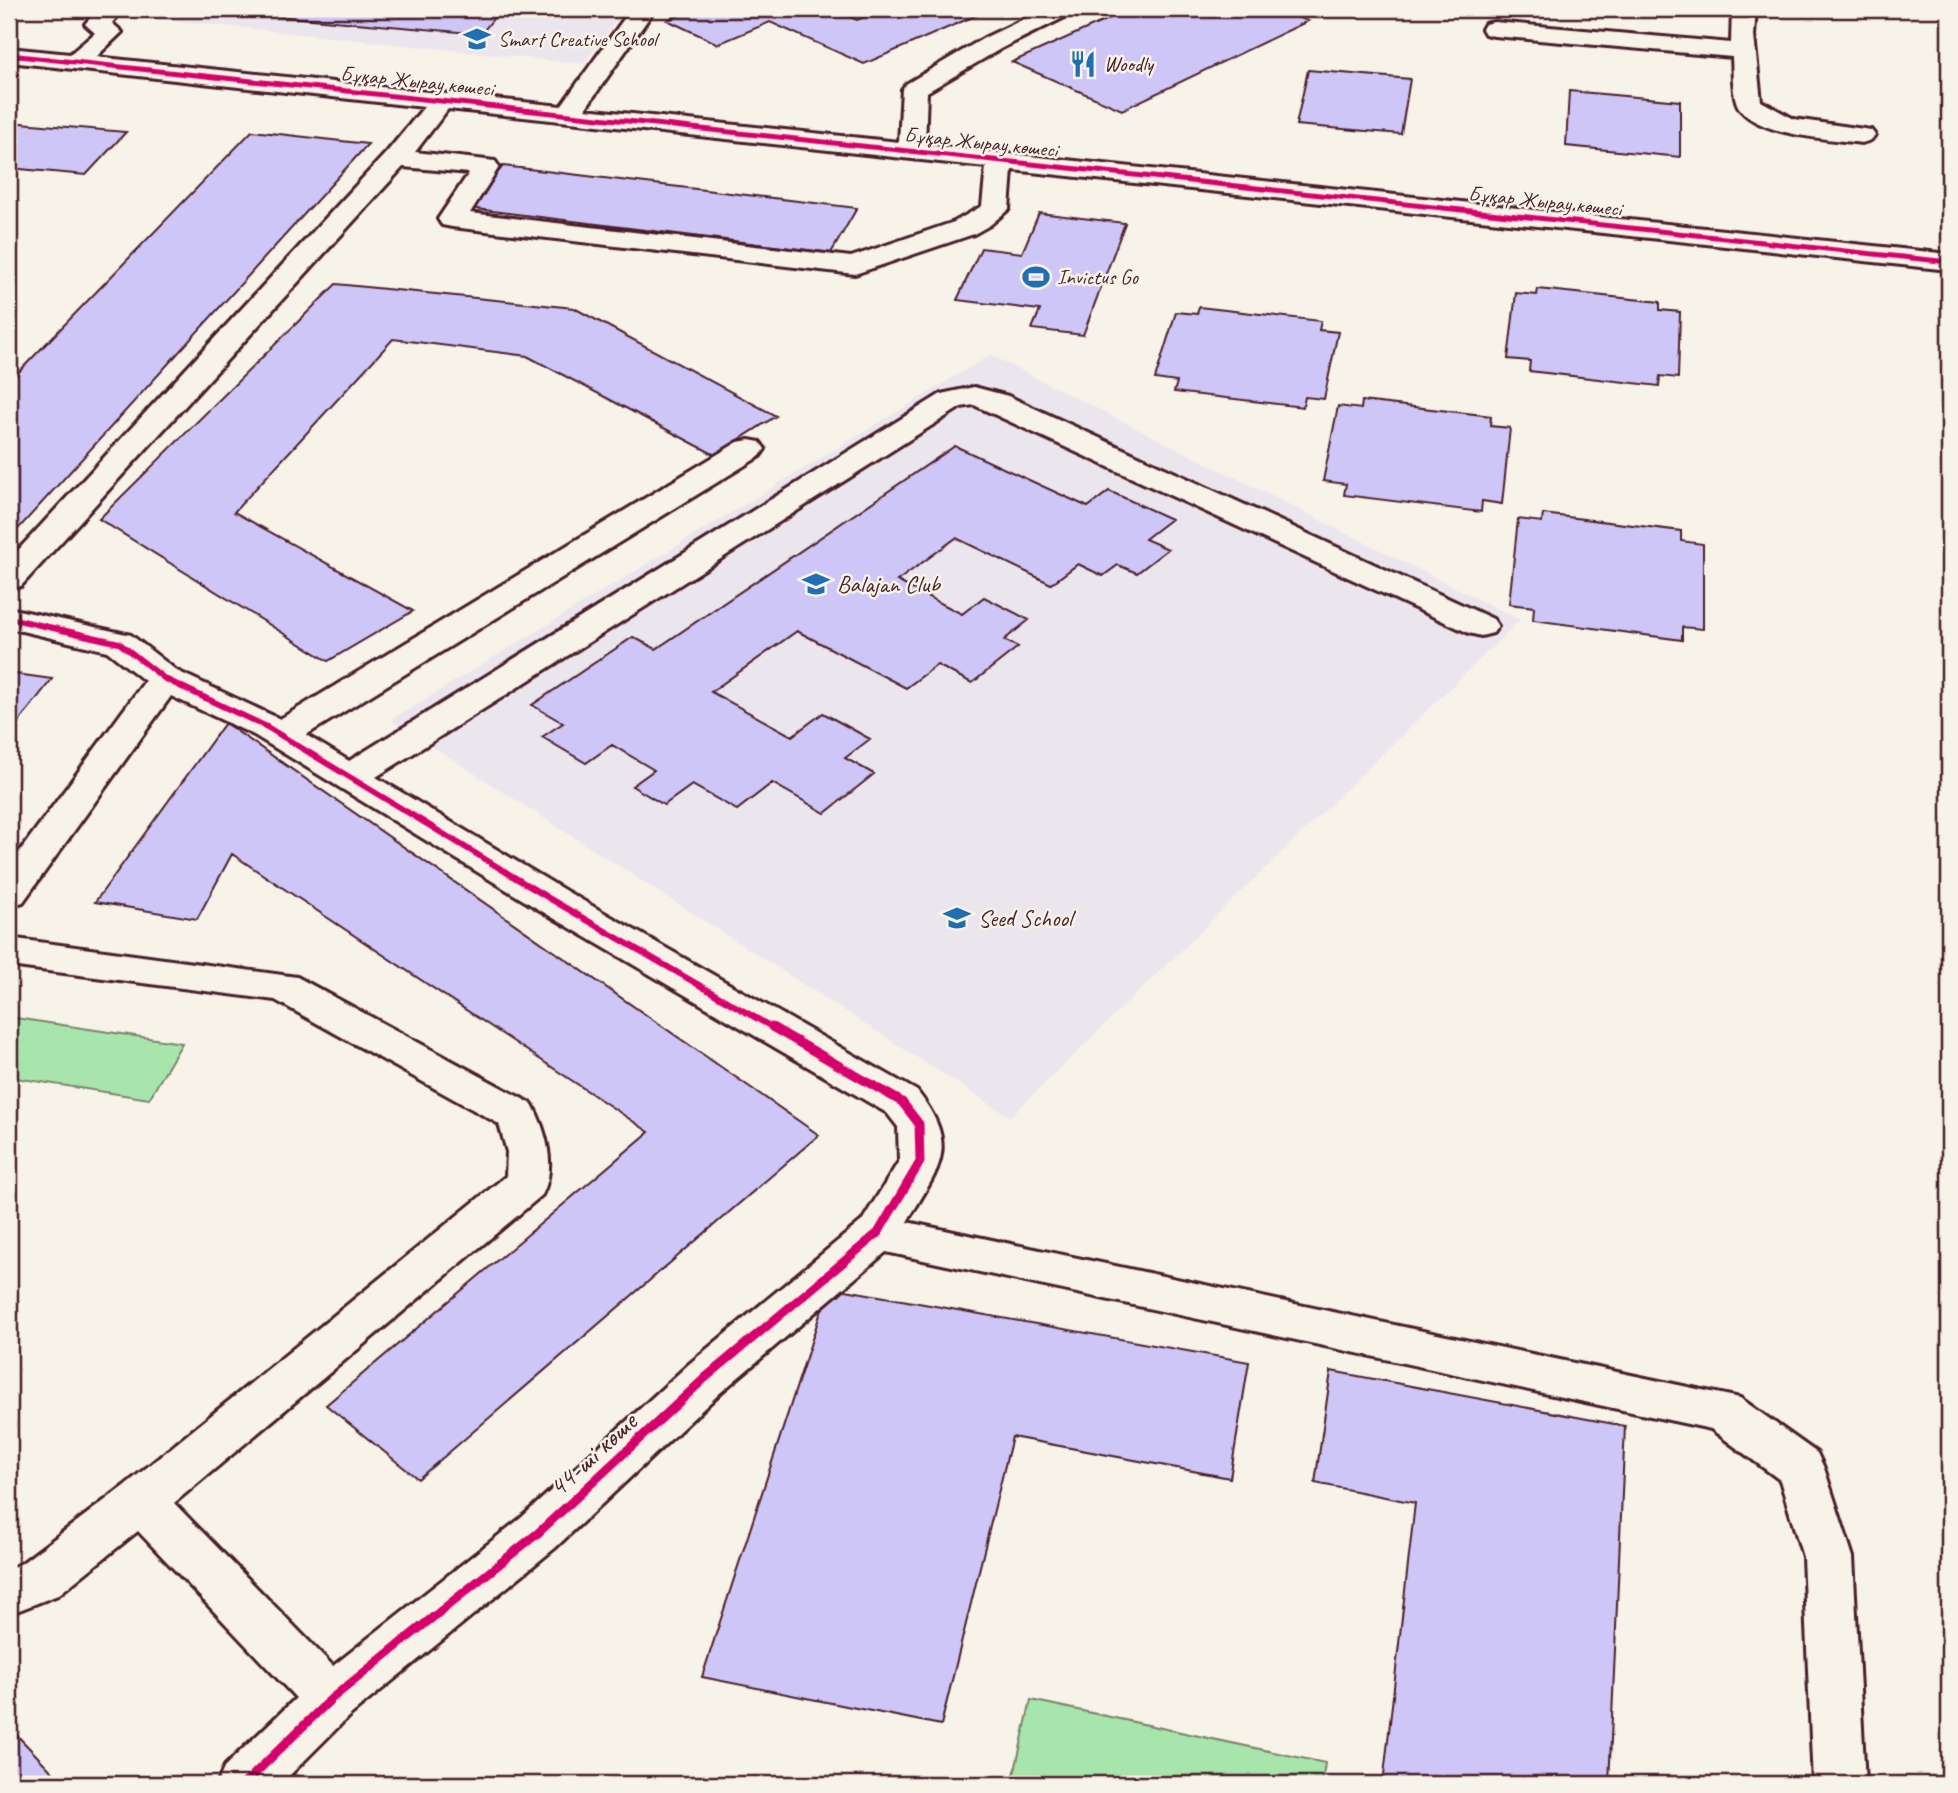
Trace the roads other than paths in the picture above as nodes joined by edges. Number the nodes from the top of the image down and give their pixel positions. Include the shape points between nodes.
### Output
1 (111, 9) edge
2 (643, 9) edge
3 (1063, 9) edge
4 (1744, 9) edge
5 (1494, 29) dead end
6 (1743, 51) junction
7 (9, 55) edge
8 (76, 62) junction
9 (441, 102) junction
10 (568, 115) junction
11 (1862, 135) dead end
12 (912, 152) junction
13 (396, 158) junction
14 (1000, 162) junction
15 (1949, 262) edge
16 (749, 449) dead end
17 (9, 579) edge
18 (9, 618) edge
19 (1481, 626) dead end
20 (165, 679) junction
21 (280, 735) junction
22 (349, 777) junction
23 (9, 893) edge
24 (9, 951) edge
25 (878, 1233) junction
26 (141, 1501) junction
27 (9, 1592) edge
28 (331, 1699) junction
29 (244, 1784) edge
30 (1839, 1784) edge

1 - 8 street via 97,24 110,32
2 - 10 street
3 - 12 street via 915,89
4 - 6 street
5 - 6 street
6 - 11 street via 1749,103 1770,121
7 - 8 street, Бұқар Жырау көшесі
8 - 9 street, Бұқар Жырау көшесі
9 - 10 street, Бұқар Жырау көшесі
9 - 13 street
10 - 12 street, Бұқар Жырау көшесі
12 - 14 street, Бұқар Жырау көшесі
13 - 14 street via 486,167 452,219 855,266 881,252 979,223 995,209
13 - 17 street
14 - 15 street, Бұқар Жырау көшесі
16 - 21 street
18 - 20 street via 119,643
19 - 22 street via 997,402 974,396 952,400
20 - 21 street
20 - 23 street
21 - 22 street
22 - 25 street, 44-ші көше via 902,1102 919,1124 920,1161
24 - 26 street via 283,987 517,1115 528,1152 527,1183
25 - 28 street, 44-ші көше via 705,1378 538,1533
25 - 30 street via 1723,1412 1800,1468 1828,1557
26 - 27 street via 40,1579
26 - 28 street
28 - 29 street, 44-ші көше

